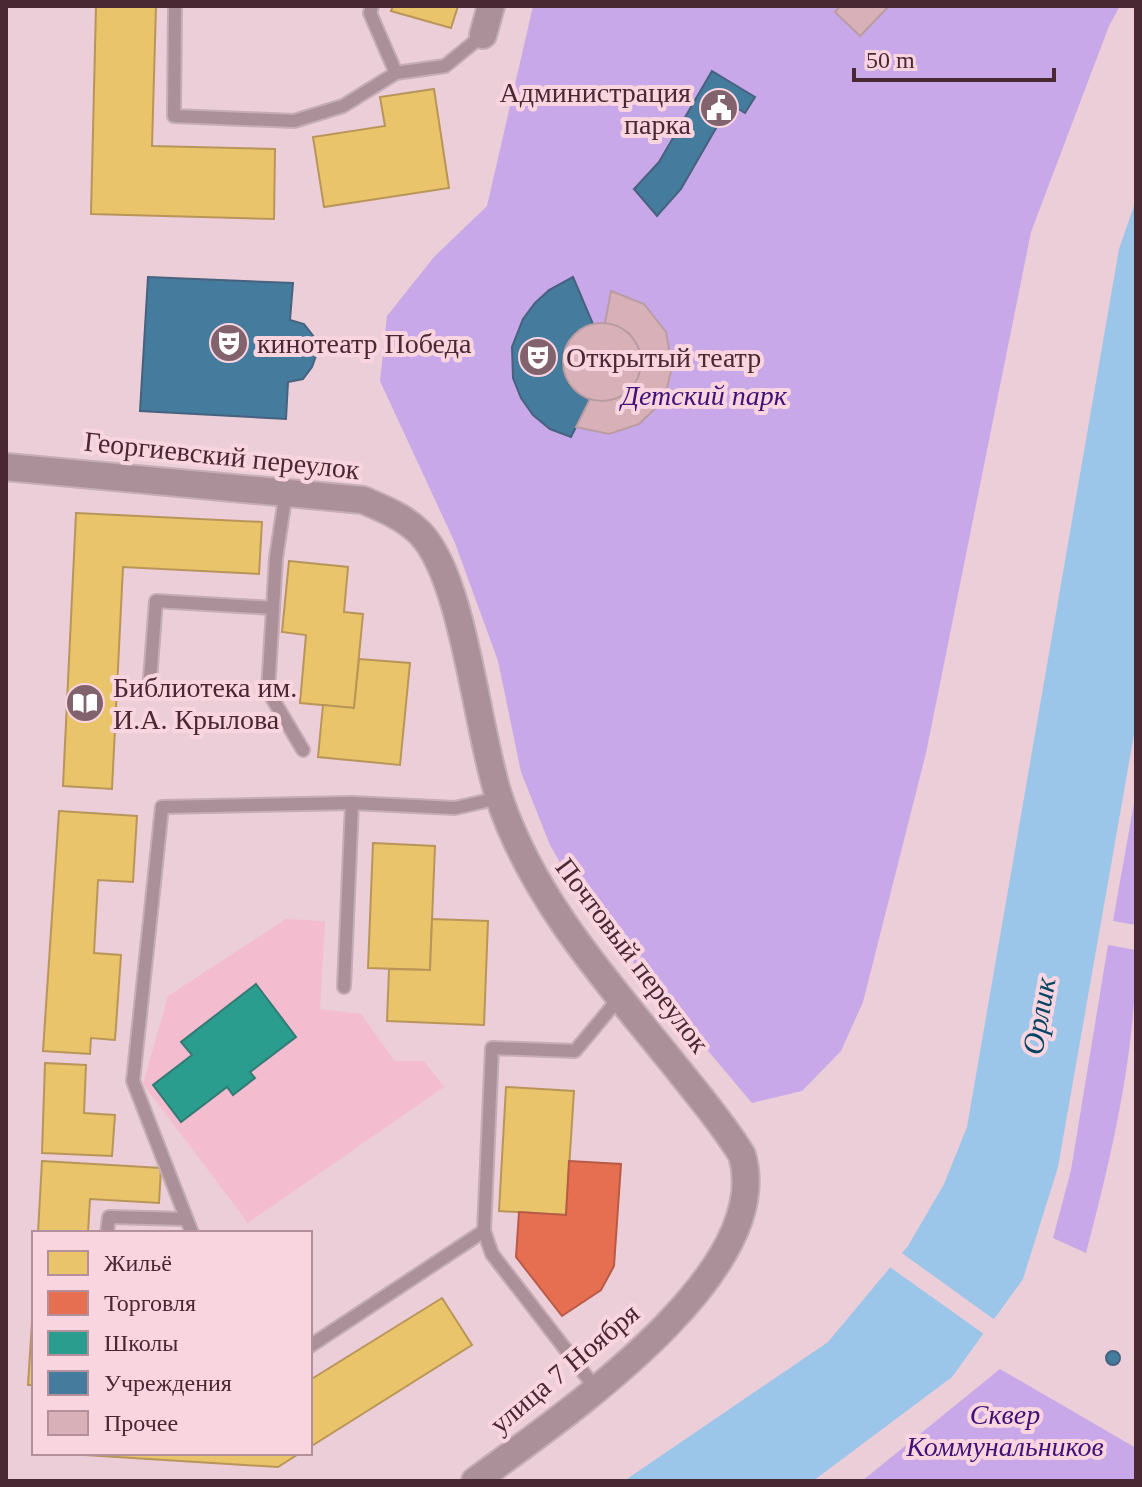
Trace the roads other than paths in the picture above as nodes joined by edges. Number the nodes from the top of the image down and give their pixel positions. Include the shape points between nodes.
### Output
1 (175, 6) edge
2 (372, 6) edge
3 (491, 6) edge
4 (483, 35) joint
5 (396, 73) junction
6 (6, 467) edge
7 (286, 492) junction
8 (422, 535) joint
9 (273, 608) junction
10 (149, 692) dead end
11 (303, 750) dead end
12 (499, 798) junction
13 (352, 803) junction
14 (344, 987) dead end
15 (620, 996) junction
16 (747, 1173) joint
17 (186, 1219) junction
18 (107, 1231) edge
19 (191, 1231) edge
20 (484, 1231) junction
21 (312, 1345) edge
22 (597, 1390) junction
23 (475, 1481) edge

1 - 5 lane via 174,116 294,121 343,106
2 - 5 lane via 370,13
3 - 4 street
4 - 5 lane via 445,66
6 - 7 street, Георгиевский переулок
7 - 8 street, Георгиевский переулок via 363,500 397,514
7 - 9 lane
8 - 12 street, Почтовый переулок via 440,566 456,614
9 - 10 lane via 156,601
9 - 11 lane via 268,691
12 - 13 lane via 455,808
12 - 15 street, Почтовый переулок via 521,852 558,918
13 - 14 lane
13 - 17 lane via 162,807 133,1081
15 - 16 street, Почтовый переулок via 733,1139
15 - 20 lane via 575,1051 492,1048
16 - 22 street, улица 7 Ноября via 741,1216 720,1260 678,1312
17 - 18 lane via 109,1217
17 - 19 lane
20 - 21 lane
20 - 22 lane via 492,1254
22 - 23 street, улица 7 Ноября

